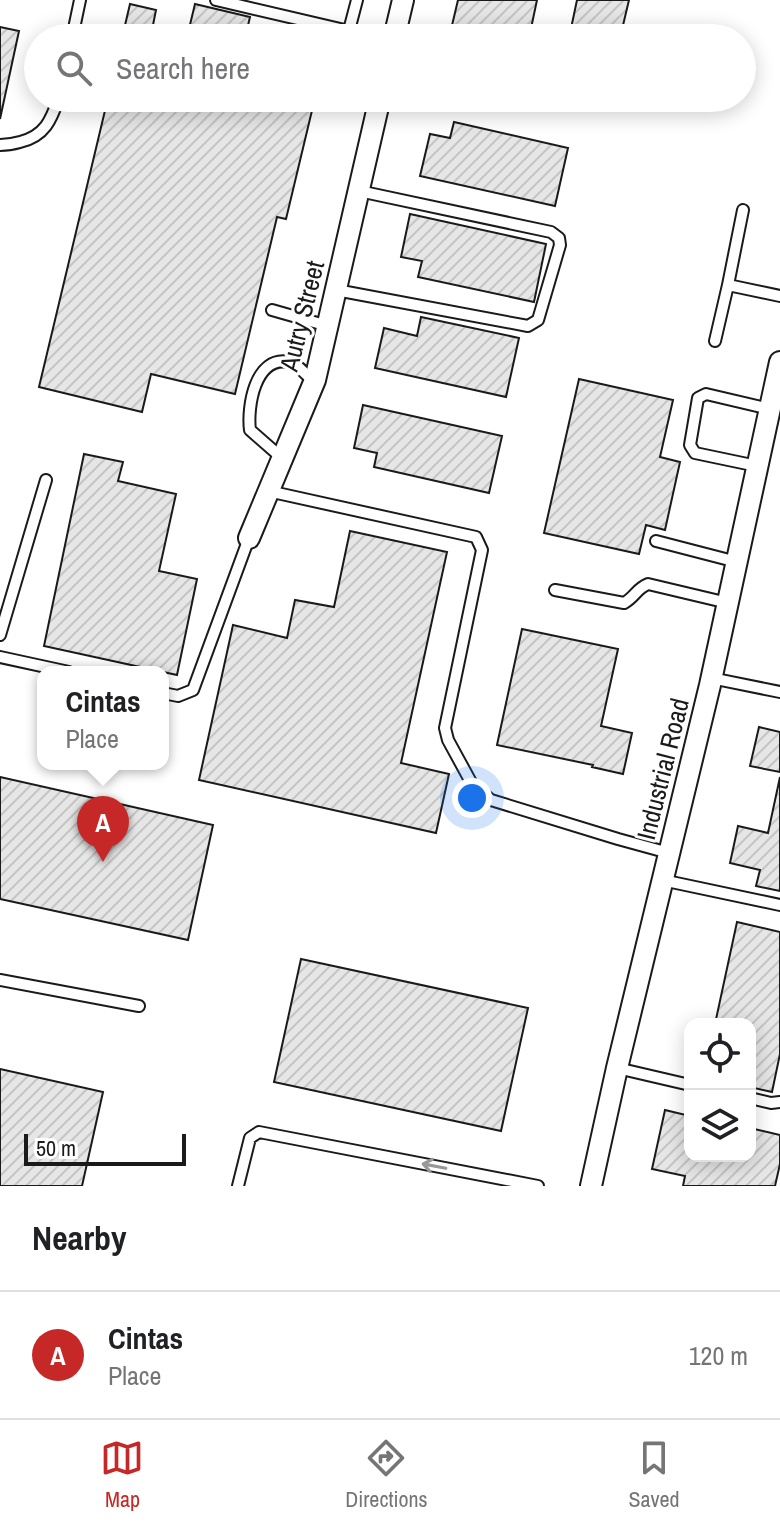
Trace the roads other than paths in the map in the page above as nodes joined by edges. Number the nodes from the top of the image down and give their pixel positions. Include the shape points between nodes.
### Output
1 (80, 0) edge
2 (216, 0) edge
3 (357, 0) edge
4 (403, 0) edge
5 (75, 24) edge
6 (307, 24) edge
7 (351, 24) edge
8 (397, 24) edge
9 (55, 112) edge
10 (377, 112) edge
11 (0, 145) edge
12 (359, 191) junction
13 (743, 210) dead end
14 (728, 285) junction
15 (336, 290) junction
16 (780, 296) edge
17 (272, 310) dead end
18 (328, 326) junction
19 (715, 341) dead end
20 (780, 362) edge
21 (314, 382) junction
22 (770, 409) junction
23 (282, 458) junction
24 (757, 466) junction
25 (46, 480) dead end
26 (268, 491) junction
27 (249, 538) joint
28 (656, 541) dead end
29 (737, 562) junction
30 (555, 590) dead end
31 (728, 603) junction
32 (0, 635) edge
33 (0, 657) edge
34 (41, 666) edge
35 (711, 678) junction
36 (780, 692) edge
37 (169, 694) edge
38 (669, 853) junction
39 (662, 880) junction
40 (780, 905) edge
41 (0, 980) edge
42 (139, 1006) dead end
43 (617, 1068) junction
44 (684, 1084) edge
45 (756, 1099) edge
46 (780, 1102) edge
47 (238, 1186) edge
48 (538, 1186) edge
49 (591, 1186) edge

1 - 5 lane
2 - 6 lane
3 - 7 lane
4 - 8 street
9 - 11 lane via 42,133
10 - 12 street, Autry Street
12 - 15 street, Autry Street
12 - 15 lane via 551,232 560,245 538,320 528,326
13 - 14 lane
14 - 16 lane
14 - 19 lane
15 - 18 street, Autry Street
17 - 18 lane
18 - 21 street, Autry Street
20 - 22 street, Industrial Road
21 - 23 street, Autry Street
21 - 23 lane via 288,361 267,368 254,385 250,430
22 - 24 street, Industrial Road
22 - 24 lane via 706,394 698,398 690,445 695,453
23 - 26 street, Autry Street
24 - 29 street, Industrial Road
25 - 32 lane
26 - 27 street, Autry Street
26 - 38 lane via 476,537 482,550 445,728 472,784 491,800
27 - 37 lane via 193,690
28 - 29 lane
29 - 31 street, Industrial Road
30 - 31 lane via 624,603 648,584
31 - 35 street, Industrial Road
33 - 34 lane
35 - 36 lane
35 - 38 street, Industrial Road
38 - 39 street, Industrial Road
39 - 40 lane
39 - 43 street, Industrial Road
41 - 42 lane
43 - 44 lane
43 - 49 street, Industrial Road
45 - 46 lane
48 -> 47 lane via 259,1132 250,1138

